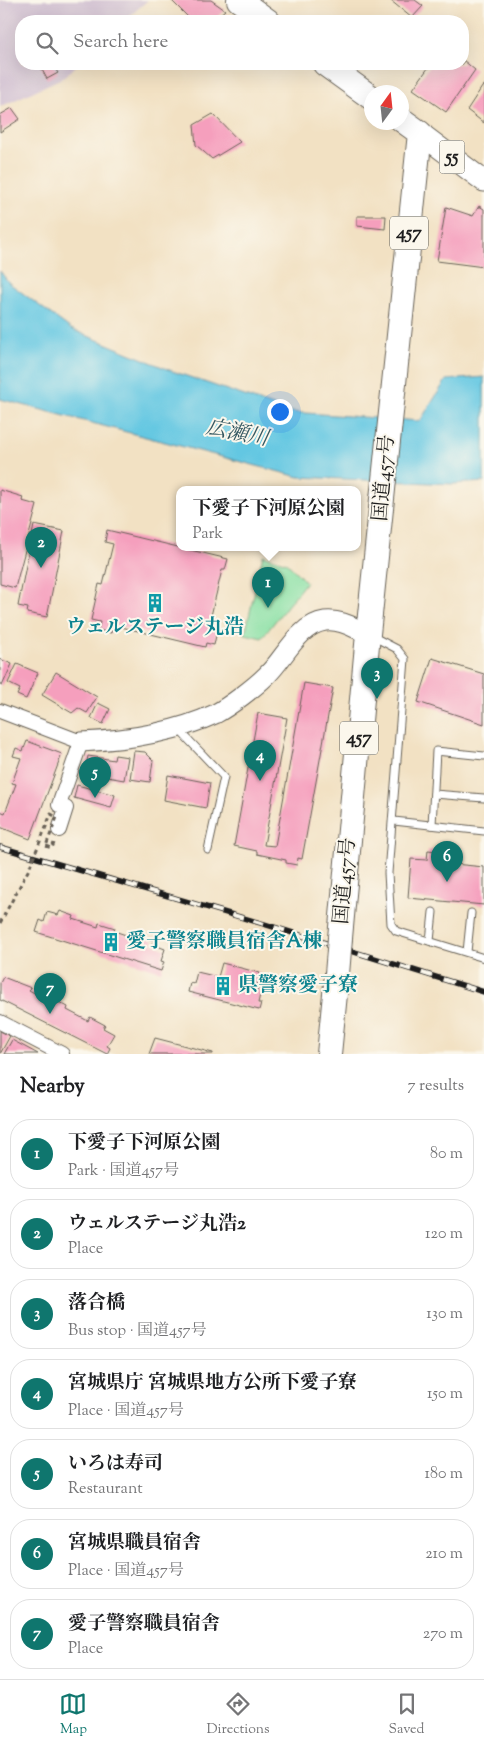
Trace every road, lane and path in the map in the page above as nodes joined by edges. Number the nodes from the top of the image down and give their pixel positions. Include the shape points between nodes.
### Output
1 (239, 0) edge
2 (260, 15) edge
3 (333, 70) edge
4 (364, 92) edge
5 (410, 126) edge
6 (484, 181) edge
7 (368, 634) junction
8 (0, 712) edge
9 (181, 731) junction
10 (81, 742) junction
11 (484, 756) edge
12 (434, 794) junction
13 (484, 798) edge
14 (394, 821) junction
15 (432, 825) junction
16 (59, 830) dead end
17 (484, 830) edge
18 (46, 846) dead end
19 (208, 850) dead end
20 (433, 912) dead end
21 (471, 913) dead end
22 (0, 923) edge
23 (430, 941) junction
24 (467, 952) junction
25 (484, 958) edge
26 (0, 1022) edge
27 (62, 1054) edge
28 (329, 1054) edge

1 - 2 highway
3 - 4 highway
5 - 6 main road, 55
5 - 7 highway, 国道457号 / 457 via 399,332
7 - 9 street via 340,621 324,621 307,629 268,674 216,713
7 - 14 lane via 397,649 405,659
7 - 28 highway, 国道457号 / 457, bridge
8 - 10 street
9 - 10 street via 125,740
9 - 19 lane via 224,777
10 - 16 street via 58,805 66,808
11 - 12 lane via 436,751
12 - 13 lane
12 - 15 lane
14 - 15 lane
14 - 23 lane via 388,873 391,924 396,931
15 - 17 lane
18 - 22 path, bridge via 57,817 50,814 29,869
20 - 23 lane
21 - 24 lane
23 - 24 lane
24 - 25 lane
26 - 27 street

